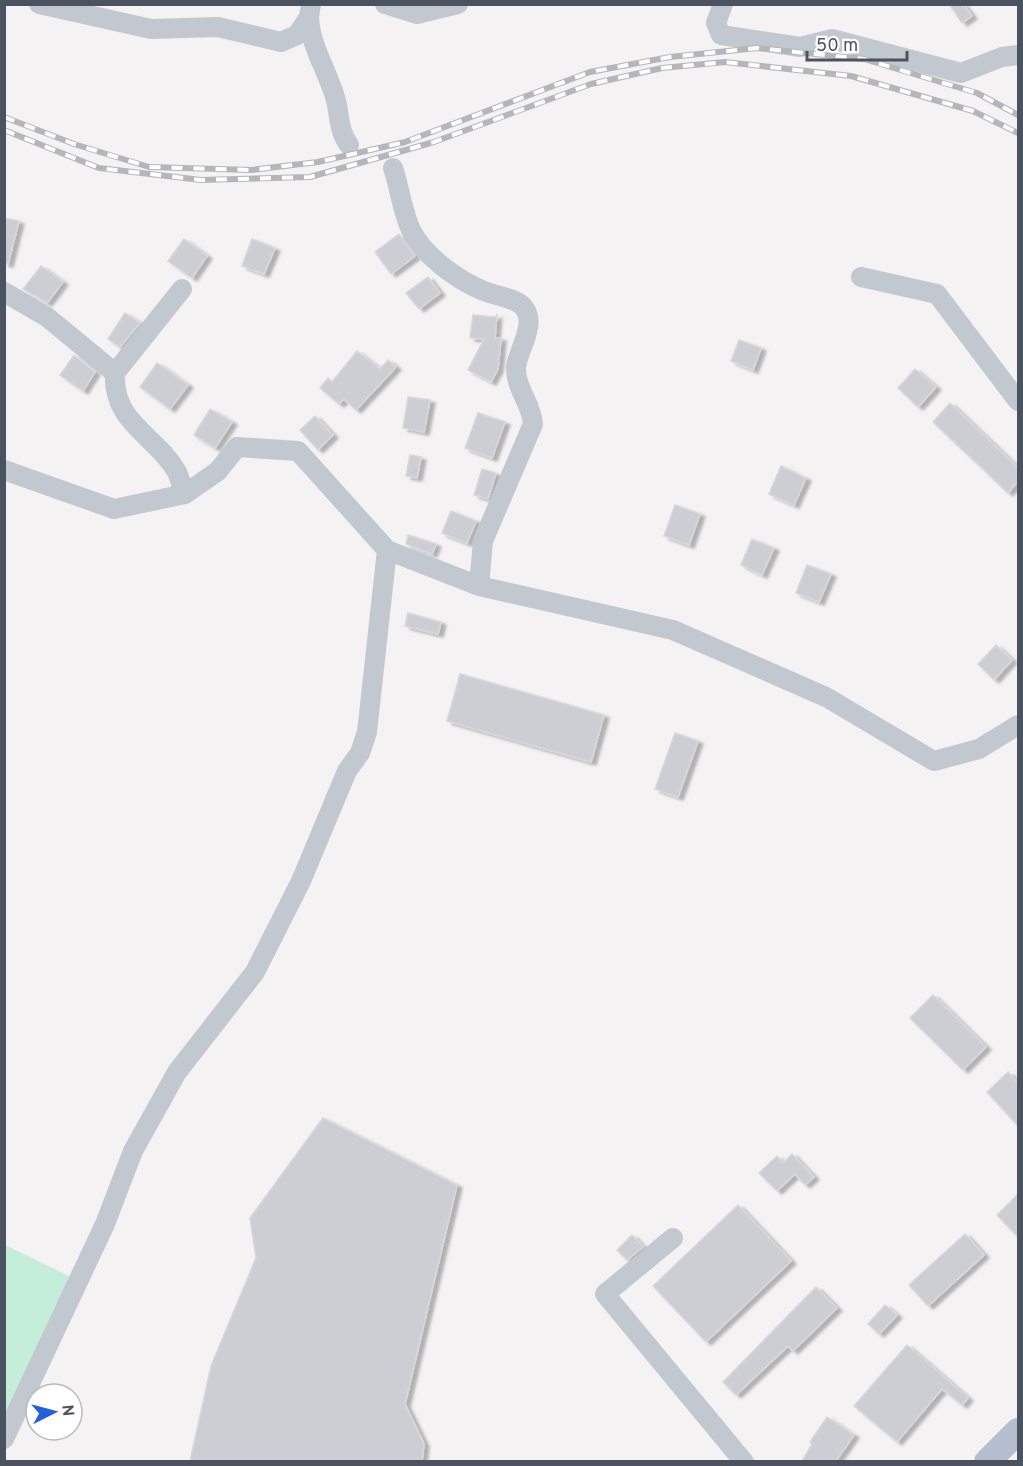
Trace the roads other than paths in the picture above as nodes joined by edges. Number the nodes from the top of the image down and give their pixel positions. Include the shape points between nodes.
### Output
1 (39, 4) edge
2 (385, 4) edge
3 (458, 4) edge
4 (723, 4) edge
5 (310, 11) edge
6 (1018, 55) edge
7 (349, 145) dead end
8 (393, 168) dead end
9 (861, 277) dead end
10 (182, 289) dead end
11 (4, 292) edge
12 (115, 373) junction
13 (1018, 401) edge
14 (4, 470) edge
15 (185, 494) junction
16 (387, 550) junction
17 (479, 586) junction
18 (1018, 725) edge
19 (673, 1238) dead end
20 (4, 1439) edge
21 (1015, 1440) edge
22 (744, 1461) edge
23 (987, 1461) edge

1 - 5 street via 151,29 218,27 281,42 297,35
2 - 3 street via 417,14
4 - 6 street via 716,23 721,35 800,47 832,39 961,73
5 - 7 street via 313,42 335,97 342,137
8 - 17 street via 410,229 419,243 464,282 519,302 527,311 528,325 516,367 533,424 483,541
9 - 13 street via 937,294
10 - 12 street
11 - 12 street via 47,317
12 - 15 street via 114,390 121,408 176,471
14 - 15 street via 114,509
15 - 16 street via 218,471 237,447 298,451
16 - 17 street
16 - 20 street via 367,732 360,753 347,771 301,881 255,972 177,1072 133,1151 105,1224
17 - 18 street via 673,630 826,697 934,761 979,749
19 - 22 street via 605,1294
21 - 23 main road

